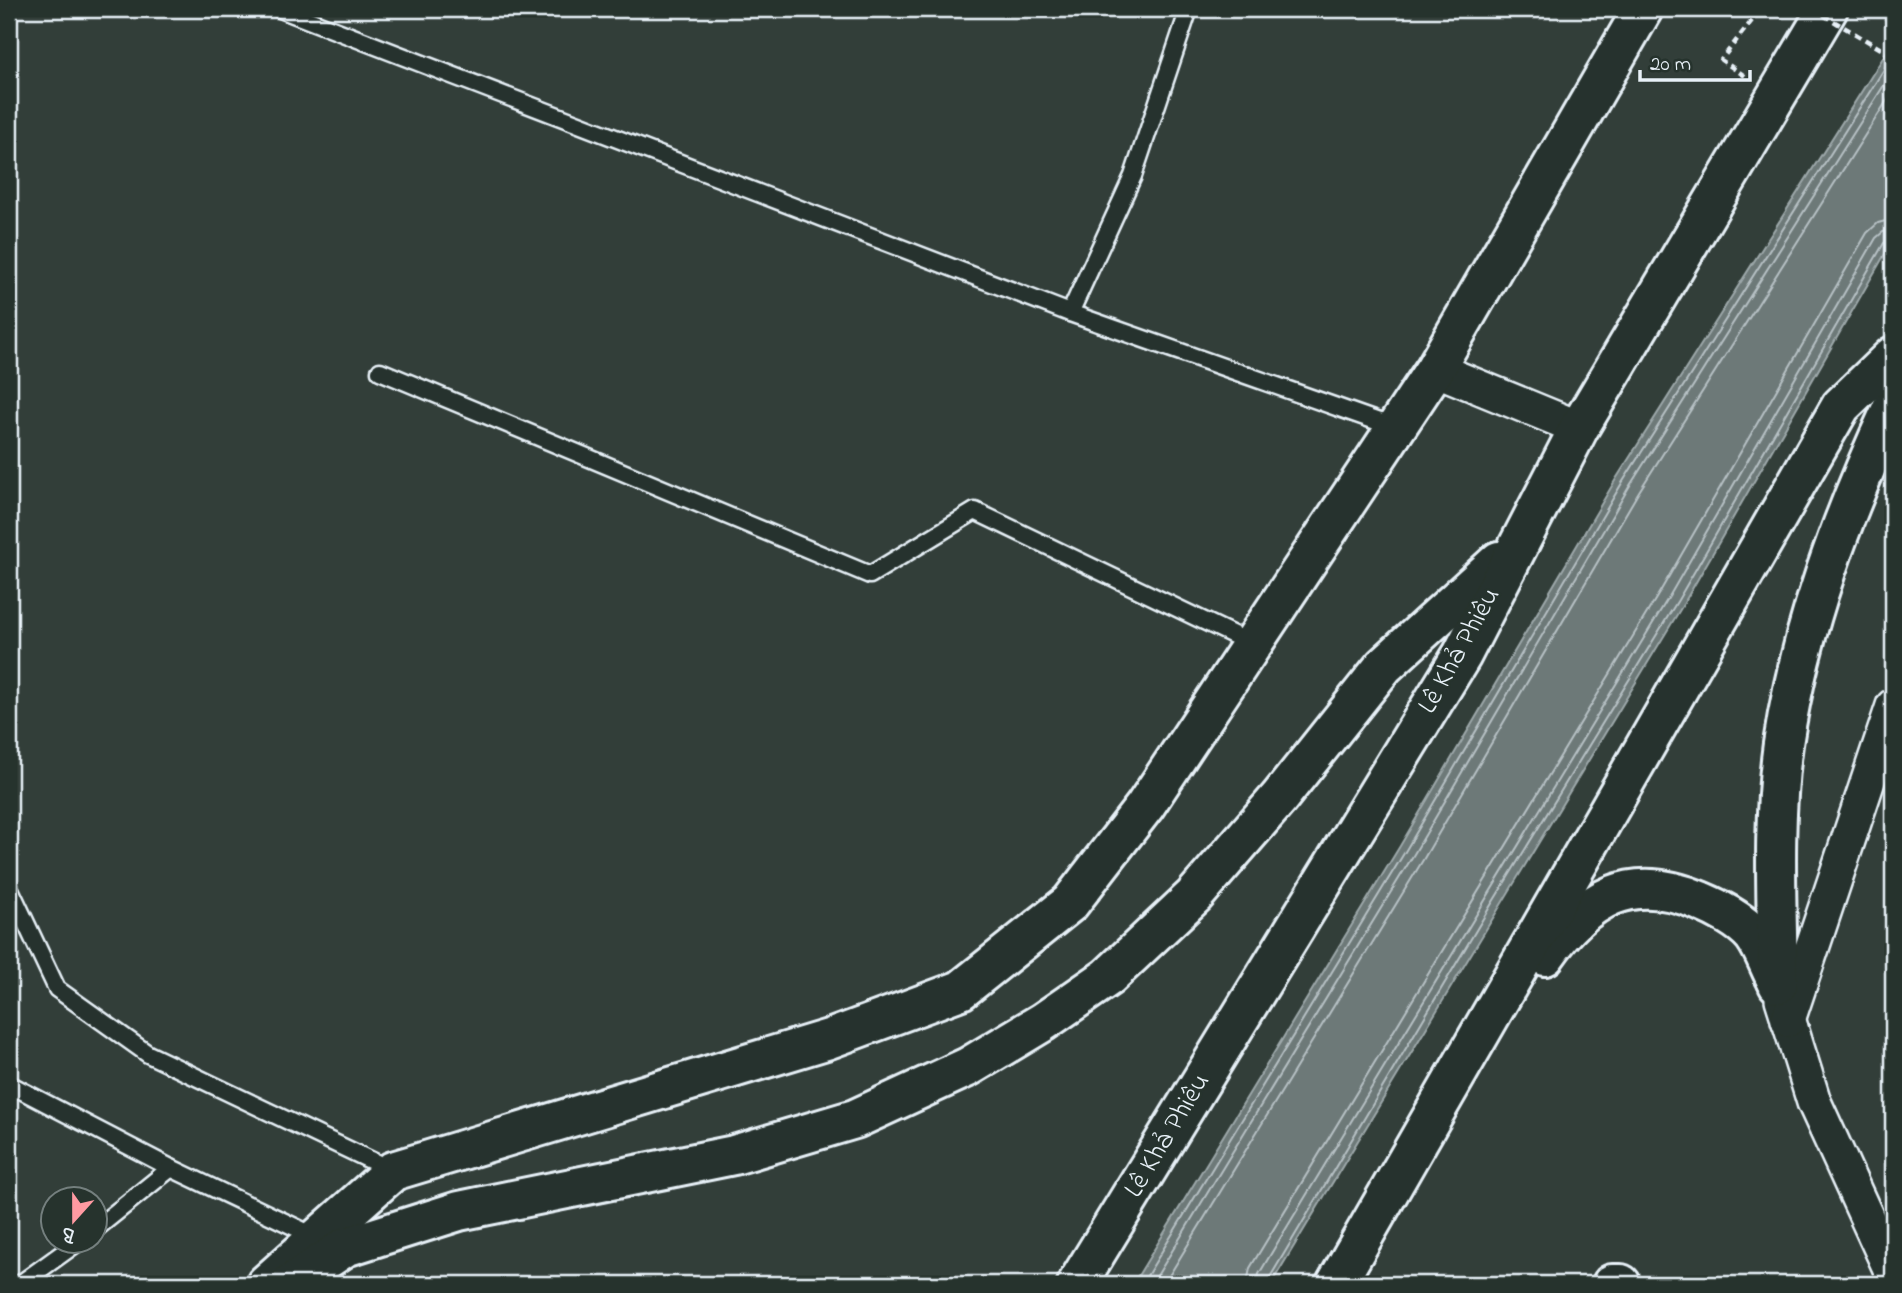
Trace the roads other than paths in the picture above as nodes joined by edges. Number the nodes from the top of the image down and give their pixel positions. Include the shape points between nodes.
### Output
1 (280, 9) edge
2 (1189, 9) edge
3 (1643, 9) edge
4 (1828, 9) edge
5 (1070, 313) junction
6 (1893, 356) edge
7 (1435, 369) junction
8 (380, 371) dead end
9 (1893, 406) edge
10 (1396, 428) junction
11 (1579, 428) junction
12 (1516, 545) junction
13 (1252, 644) junction
14 (1893, 706) edge
15 (9, 887) edge
16 (1783, 1002) junction
17 (1474, 1045) junction
18 (9, 1084) edge
19 (171, 1168) junction
20 (393, 1171) junction
21 (108, 1219) edge
22 (318, 1238) junction
23 (63, 1254) edge
24 (1893, 1275) edge
25 (20, 1284) edge
26 (266, 1284) edge
27 (290, 1284) edge
28 (1077, 1284) edge
29 (1336, 1284) edge
30 (1612, 1284) edge
31 (1621, 1284) edge

1 - 5 lane
2 - 5 lane via 1133,176
3 - 7 main road
4 - 11 main road, Lê Khả Phiêu
5 - 10 lane
6 - 17 main road via 1841,406
7 - 10 main road
7 - 11 street
8 - 13 lane via 870,575 975,511
9 - 16 main road via 1864,470 1806,628 1783,746 1777,858
10 - 13 main road
11 - 12 main road, Lê Khả Phiêu
12 - 27 main road via 1384,666 1194,896 1108,977 1032,1029 968,1067 855,1119 734,1155 459,1211 345,1247
12 - 28 main road, Lê Khả Phiêu via 1462,655
13 - 20 main road via 1145,806 1070,903 961,990 829,1039
14 - 16 street
15 - 20 lane via 57,989 148,1054
16 - 17 main road via 1753,936 1715,907 1674,889 1630,888 1593,905 1564,929
16 - 24 street via 1814,1102
17 - 29 main road
18 - 19 lane
19 - 21 lane
19 - 22 lane
20 - 22 main road
22 - 26 main road
23 - 25 lane
30 - 31 main road

